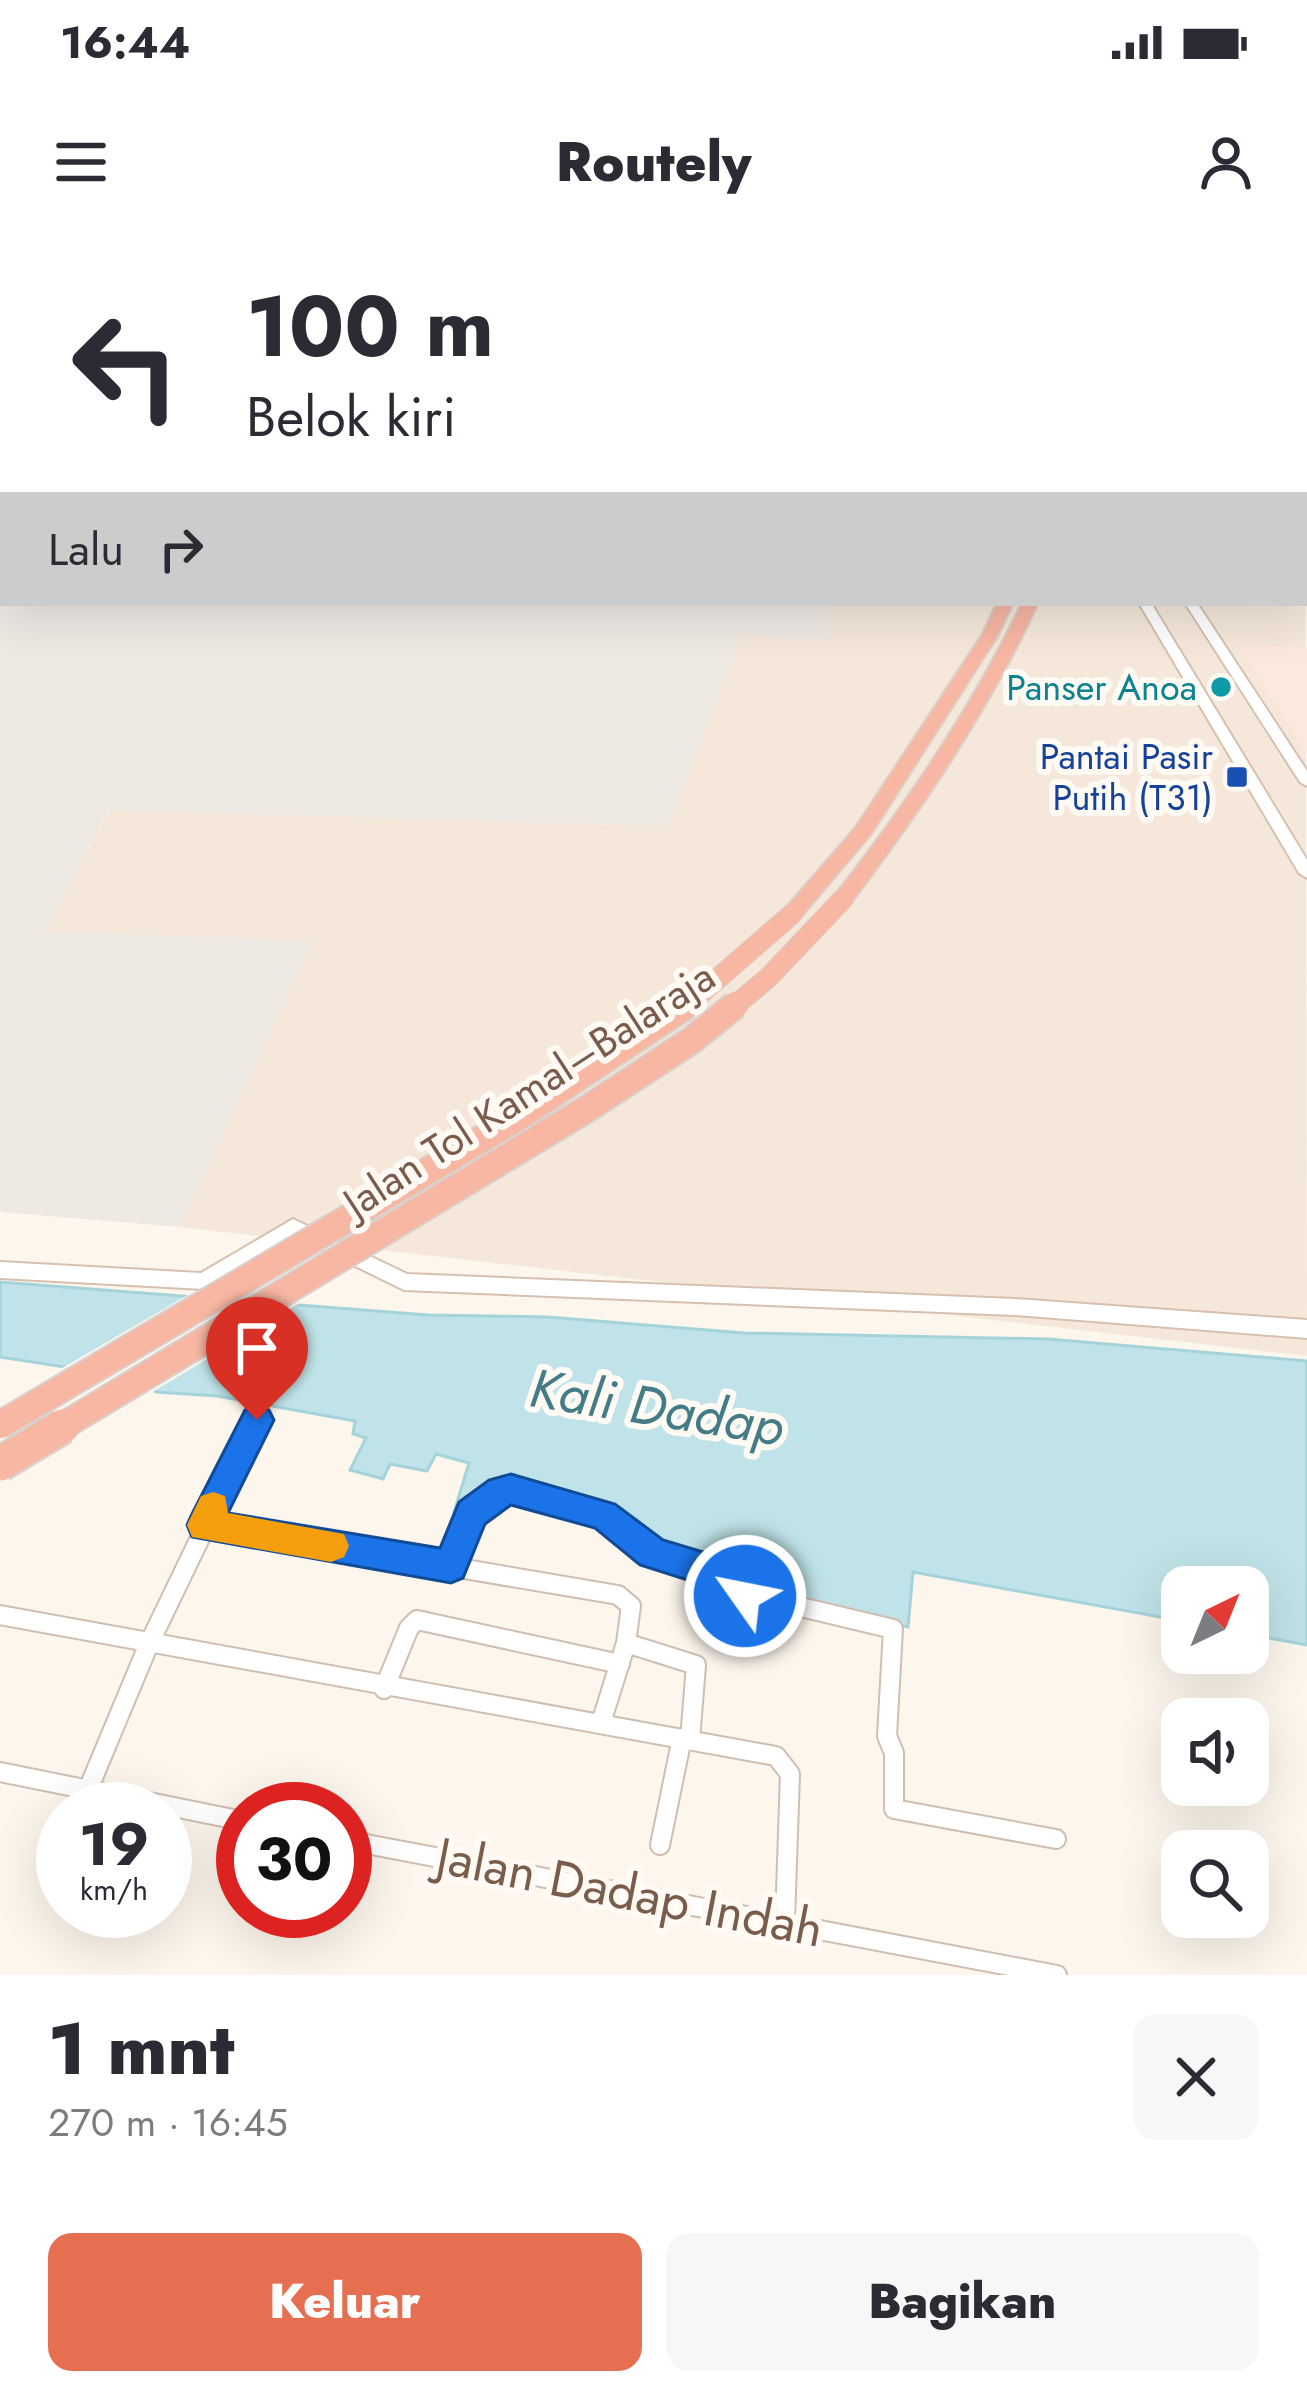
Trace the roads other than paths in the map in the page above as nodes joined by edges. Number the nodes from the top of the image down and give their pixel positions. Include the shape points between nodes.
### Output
1 (1004, 606) edge
2 (1029, 606) edge
3 (1146, 606) edge
4 (1193, 606) edge
5 (1307, 782) edge
6 (1307, 873) edge
7 (0, 1270) edge
8 (1307, 1329) edge
9 (257, 1420) dead end
10 (0, 1425) edge
11 (0, 1464) edge
12 (204, 1525) junction
13 (451, 1566) junction
14 (0, 1615) edge
15 (626, 1643) junction
16 (148, 1646) junction
17 (620, 1664) junction
18 (384, 1689) junction
19 (601, 1723) junction
20 (686, 1739) junction
21 (0, 1772) edge
22 (44, 1782) edge
23 (91, 1782) edge
24 (1056, 1840) dead end
25 (372, 1845) edge
26 (660, 1845) dead end
27 (785, 1921) junction
28 (1057, 1975) edge

1 - 10 highway, Jalan Tol Kamal–Balaraja, bridge via 864,830 741,965 568,1088
2 - 11 highway, Jalan Tol Kamal–Balaraja, bridge via 891,838 767,978 590,1107
3 - 6 street
4 - 5 street
7 - 8 street via 204,1281 293,1227 404,1282 1015,1307
9 - 12 street
12 - 13 street
12 - 16 street
13 - 15 street via 619,1595 631,1606
13 - 24 street via 471,1514 511,1490 613,1520 652,1553 710,1570 713,1586 893,1629 887,1736 894,1809
14 - 16 street
15 - 17 street
15 - 20 street via 696,1665
16 - 18 street
16 - 23 street
17 - 18 street via 417,1620
17 - 19 street
18 - 19 street
19 - 20 street
20 - 26 street
20 - 27 street via 776,1756 789,1768
21 - 22 street
25 - 27 street, Jalan Dadap Indah
27 - 28 street, Jalan Dadap Indah

